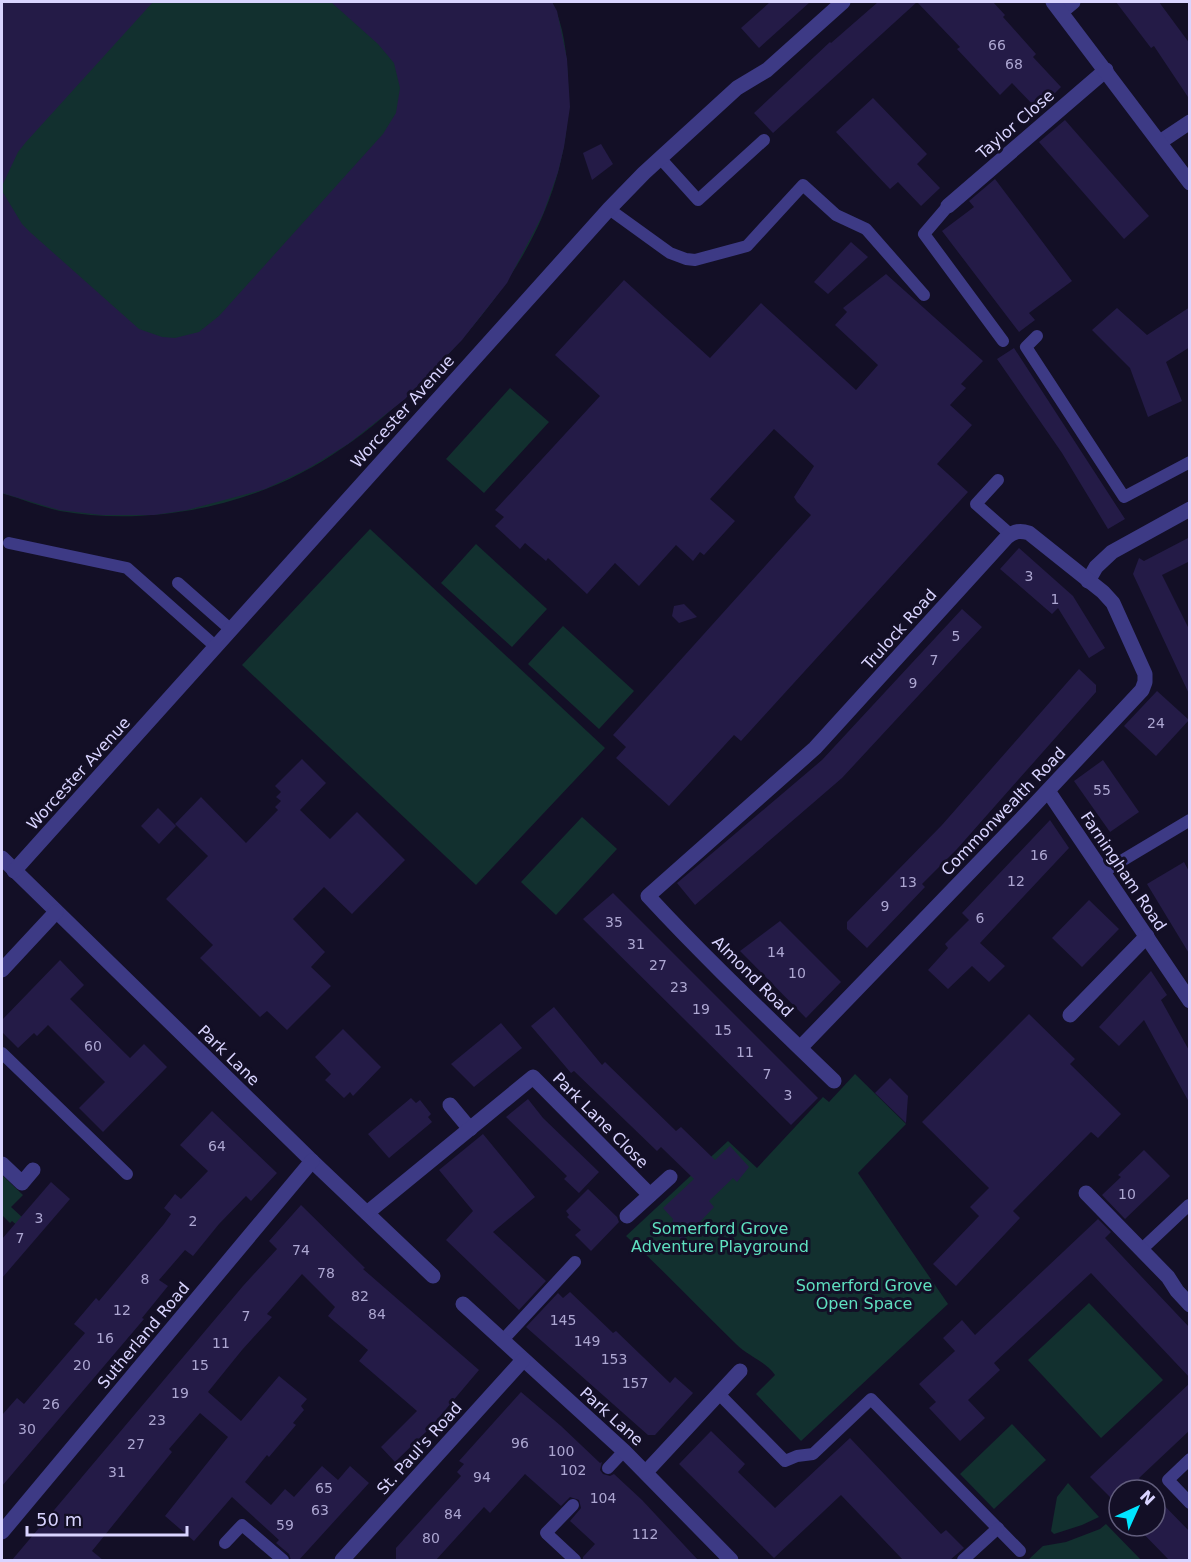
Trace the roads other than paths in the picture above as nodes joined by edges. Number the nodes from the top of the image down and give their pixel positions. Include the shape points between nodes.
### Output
1 (843, 2) edge
2 (1062, 5) edge
3 (1106, 70) junction
4 (1190, 122) edge
5 (764, 140) dead end
6 (1160, 142) junction
7 (660, 158) junction
8 (1190, 183) edge
9 (948, 206) joint
10 (609, 209) junction
11 (924, 296) dead end
12 (1037, 336) dead end
13 (1003, 341) dead end
14 (1190, 462) edge
15 (998, 480) dead end
16 (1190, 508) edge
17 (1010, 534) junction
18 (9, 543) dead end
19 (1088, 581) junction
20 (178, 583) dead end
21 (230, 629) junction
22 (215, 646) junction
23 (1048, 791) junction
24 (1190, 820) edge
25 (2, 858) edge
26 (14, 871) junction
27 (1103, 872) junction
28 (648, 896) joint
29 (56, 912) junction
30 (1147, 936) junction
31 (2, 970) edge
32 (1190, 1001) edge
33 (1070, 1015) dead end
34 (800, 1048) junction
35 (2, 1053) edge
36 (834, 1081) dead end
37 (450, 1105) dead end
38 (470, 1129) junction
39 (312, 1161) junction
40 (2, 1164) edge
41 (33, 1170) dead end
42 (127, 1174) dead end
43 (670, 1177) dead end
44 (1086, 1193) dead end
45 (650, 1195) junction
46 (1189, 1205) edge
47 (367, 1213) junction
48 (627, 1216) dead end
49 (1141, 1250) junction
50 (575, 1262) dead end
51 (433, 1276) dead end
52 (463, 1304) dead end
53 (1190, 1305) edge
54 (502, 1341) junction
55 (523, 1360) junction
56 (740, 1371) dead end
57 (719, 1394) junction
58 (624, 1451) junction
59 (1190, 1459) edge
60 (608, 1468) dead end
61 (646, 1472) junction
62 (1190, 1503) edge
63 (573, 1505) dead end
64 (998, 1528) junction
65 (2, 1530) edge
66 (225, 1543) dead end
67 (1020, 1551) dead end
68 (283, 1560) edge
69 (342, 1560) edge
70 (575, 1560) edge
71 (731, 1560) edge
72 (963, 1560) edge

1 - 7 street, Worcester Avenue via 767,70 737,88
2 - 3 street
3 - 6 street
3 - 9 street, Taylor Close
4 - 6 street
5 - 7 lane via 698,200
6 - 8 street
7 - 10 street, Worcester Avenue
9 - 13 lane via 924,234
10 - 11 lane via 670,253 695,260 747,246 803,185 836,215 866,229
10 - 21 street, Worcester Avenue
12 - 14 lane via 1026,347 1124,497
15 - 17 lane via 976,504
16 - 19 street via 1112,552
17 - 19 street via 1021,530 1029,533
17 - 28 street, Trulock Road via 815,748
18 - 22 lane via 127,568
19 - 23 street, Commonwealth Road via 1113,603 1145,674 1145,682 1137,696
20 - 21 lane
21 - 22 street, Worcester Avenue
22 - 26 street, Worcester Avenue
23 - 27 street, Farningham Road
23 - 34 street, Commonwealth Road
24 - 27 lane
25 - 26 street, Park Lane
26 - 29 street, Park Lane
27 - 30 street, Farningham Road
28 - 34 street, Almond Road
29 - 31 street
29 - 39 street, Park Lane
30 - 32 street, Farningham Road
30 - 33 street
34 - 36 street, Almond Road
35 - 42 lane
37 - 38 street
38 - 45 street, Park Lane Close via 533,1077
38 - 47 street, Park Lane Close
39 - 47 street, Park Lane
39 - 65 street, Sutherland Road
40 - 41 street via 22,1183
43 - 45 street, Park Lane Close
44 - 49 street
45 - 48 street, Park Lane Close
46 - 49 lane
47 - 51 street, Park Lane
49 - 53 street
50 - 54 lane
52 - 54 street, Park Lane
54 - 55 street, Park Lane
55 - 58 street, Park Lane
55 - 69 street, St. Paul's Road
56 - 57 street
57 - 61 street
57 - 64 lane via 785,1461 813,1454 871,1399
58 - 60 lane
58 - 61 street, Park Lane
59 - 62 lane via 1168,1480
61 - 71 street, Park Lane
63 - 70 lane via 546,1533
64 - 67 lane
64 - 72 lane
66 - 68 lane via 242,1525

